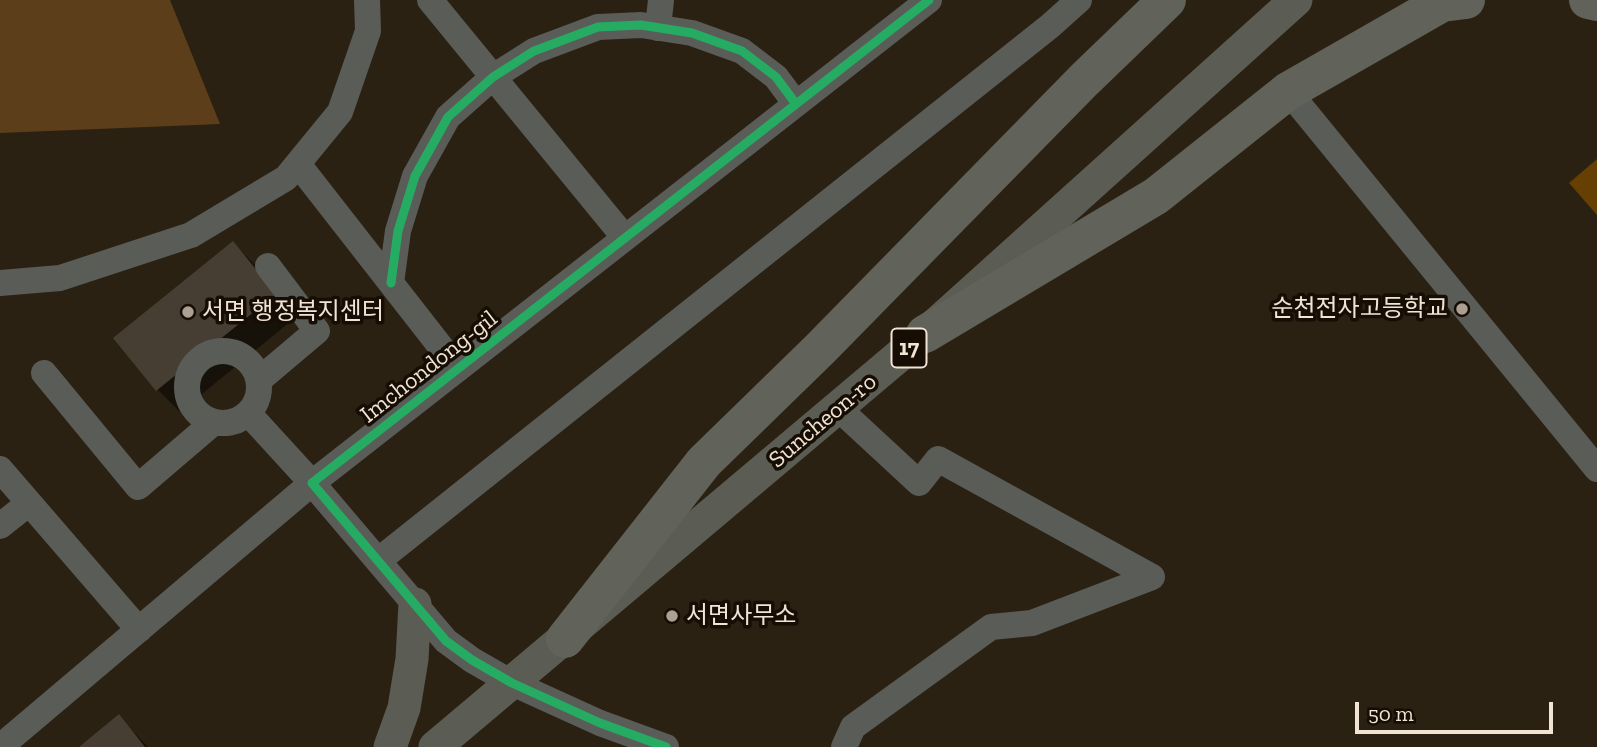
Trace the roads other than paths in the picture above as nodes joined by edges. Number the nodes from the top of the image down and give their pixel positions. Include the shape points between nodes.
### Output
1 (367, 0) edge
2 (430, 0) edge
3 (661, 0) edge
4 (929, 0) edge
5 (1079, 0) edge
6 (1167, 0) edge
7 (1296, 0) edge
8 (1466, 0) edge
9 (1588, 0) edge
10 (1597, 2) edge
11 (658, 28) junction
12 (493, 77) junction
13 (1288, 91) junction
14 (796, 104) junction
15 (298, 164) junction
16 (625, 238) junction
17 (268, 266) dead end
18 (391, 283) junction
19 (0, 284) edge
20 (925, 334) junction
21 (458, 369) junction
22 (44, 373) dead end
23 (259, 380) junction
24 (838, 408) junction
25 (248, 413) junction
26 (214, 422) junction
27 (0, 469) edge
28 (1597, 469) edge
29 (312, 483) junction
30 (29, 503) junction
31 (0, 526) edge
32 (379, 560) junction
33 (415, 604) junction
34 (139, 630) junction
35 (565, 639) junction
36 (512, 683) junction
37 (0, 747) edge
38 (390, 747) edge
39 (435, 747) edge
40 (666, 747) edge
41 (844, 747) edge

1 - 15 street via 368,31 340,112
2 - 12 street
3 - 11 street
4 - 14 street, Imchondong-gil
5 - 32 street
6 - 35 highway via 704,461
7 - 20 main road, Suncheon-ro / 17
8 - 13 highway via 1442,3
9 - 10 highway
11 - 12 street via 598,27 534,51
11 - 14 street via 692,33 742,51 776,77
12 - 16 street
12 - 18 street via 448,117 415,176 398,231
13 - 20 highway via 1156,196
13 - 28 street
14 - 16 street, Imchondong-gil
15 - 18 street
15 - 19 street via 286,178 191,235 60,278
16 - 21 street, Imchondong-gil
17 - 23 street via 317,331
18 - 21 street
20 - 24 main road, Suncheon-ro / 17
21 - 29 street, Imchondong-gil
22 - 26 street via 138,487
23 - 25 street via 259,392
23 - 26 street via 255,369 238,354 215,351 195,364 188,374 188,398 203,418
24 - 35 main road, Suncheon-ro / 17
24 - 41 street via 919,483 938,459 1152,577 1032,623 991,627 853,727
25 - 26 street via 227,423
25 - 29 street
27 - 30 street
29 - 32 street
29 - 34 street, Imchondong-gil
30 - 31 street
30 - 34 street
32 - 33 street
33 - 36 street via 446,641
33 - 38 main road via 404,708
34 - 37 street, Imchondong-gil
35 - 36 main road, Suncheon-ro / 17
36 - 39 main road, Suncheon-ro / 17
36 - 40 street

